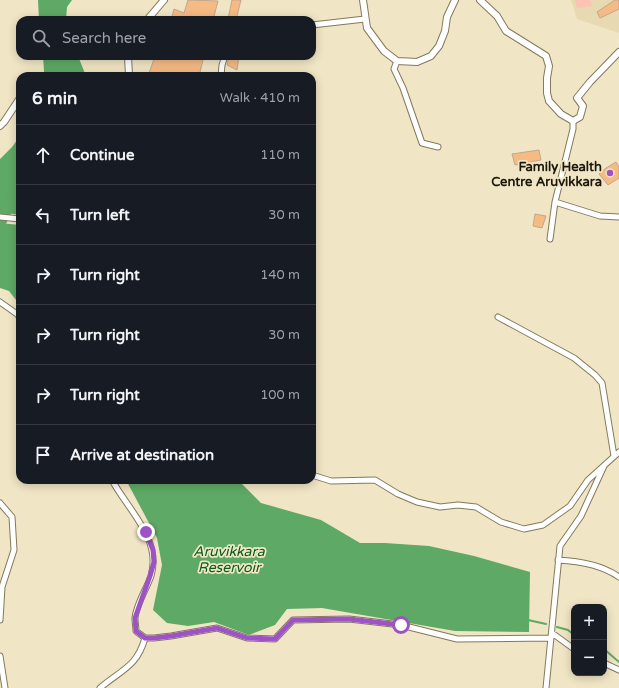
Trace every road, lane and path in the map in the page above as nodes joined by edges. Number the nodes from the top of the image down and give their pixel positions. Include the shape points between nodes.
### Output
1 (164, 0) edge
2 (363, 0) edge
3 (455, 0) edge
4 (480, 0) edge
5 (150, 16) edge
6 (366, 19) junction
7 (316, 25) edge
8 (619, 52) edge
9 (128, 60) edge
10 (224, 60) edge
11 (397, 61) junction
12 (129, 72) edge
13 (221, 72) edge
14 (16, 104) edge
15 (573, 121) junction
16 (0, 126) edge
17 (438, 147) dead end
18 (555, 202) junction
19 (0, 217) edge
20 (619, 217) edge
21 (16, 219) edge
22 (550, 239) dead end
23 (0, 302) edge
24 (16, 313) edge
25 (498, 317) dead end
26 (619, 452) edge
27 (614, 456) junction
28 (605, 463) junction
29 (316, 476) edge
30 (115, 484) edge
31 (0, 503) edge
32 (558, 560) junction
33 (619, 577) edge
34 (0, 620) edge
35 (552, 635) junction
36 (145, 638) junction
37 (571, 647) edge
38 (0, 656) edge
39 (607, 664) edge
40 (619, 670) edge
41 (4, 688) edge
42 (100, 688) edge
43 (546, 688) edge

1 - 5 street
2 - 6 street
3 - 11 street via 446,17 445,31 439,46 431,56 417,62
4 - 15 street via 497,16 506,31 546,56 549,66 549,102
6 - 7 street
6 - 11 street via 367,28 384,51
8 - 15 street via 577,98 583,106 580,117
9 - 12 street
10 - 13 street
11 - 17 street via 394,69 422,144
14 - 16 street
15 - 18 street
18 - 20 street via 600,216
18 - 22 street
19 - 21 street
23 - 24 street
25 - 27 street via 574,358 602,383
26 - 27 street
27 - 28 street
28 - 29 street via 588,480 570,506 544,524 524,530 501,522 476,507 440,507 417,502 376,480 331,481
28 - 32 street via 581,516 560,546
30 - 36 street via 146,532 153,550 154,562 135,618 136,631
31 - 34 street via 12,517 14,550 2,587
32 - 33 street via 576,561 611,571
32 - 35 street
35 - 36 street via 457,639 401,625 349,619 293,620 275,639 247,638 217,628
35 - 37 street
35 - 43 street
36 - 42 street via 136,659
38 - 41 street
39 - 40 street

